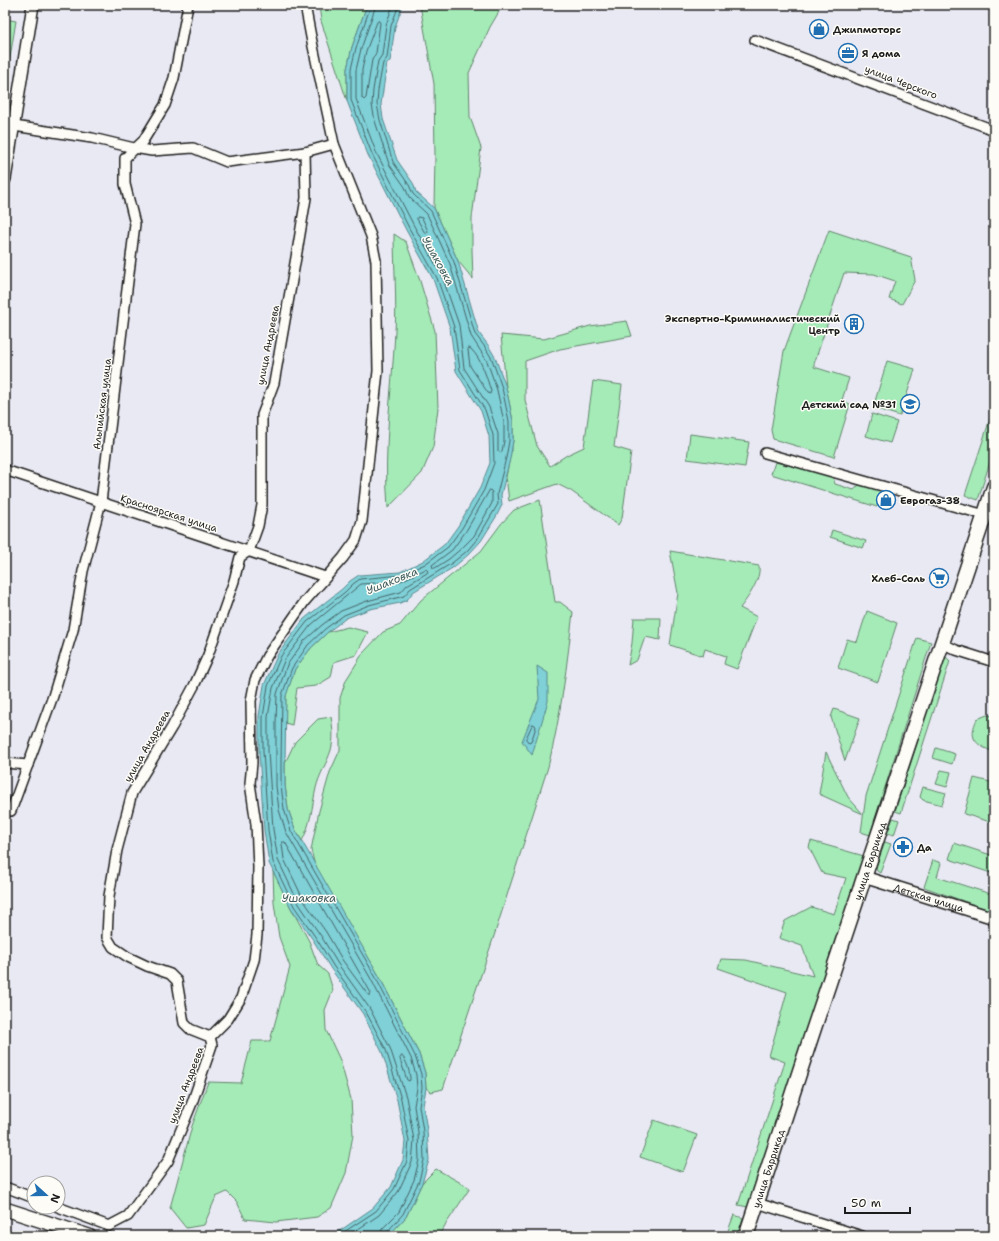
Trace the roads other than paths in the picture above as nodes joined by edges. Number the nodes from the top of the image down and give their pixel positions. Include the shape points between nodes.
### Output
1 (33, 5) edge
2 (188, 5) edge
3 (305, 5) edge
4 (755, 40) dead end
5 (14, 126) junction
6 (994, 130) edge
7 (334, 144) junction
8 (134, 148) junction
9 (305, 152) junction
10 (5, 180) edge
11 (765, 453) dead end
12 (5, 470) edge
13 (994, 487) edge
14 (101, 502) junction
15 (985, 515) junction
16 (249, 551) junction
17 (325, 577) junction
18 (942, 643) junction
19 (994, 662) edge
20 (5, 763) edge
21 (28, 765) junction
22 (11, 811) dead end
23 (864, 877) junction
24 (994, 918) edge
25 (210, 1037) junction
26 (5, 1187) edge
27 (26, 1195) edge
28 (757, 1203) junction
29 (5, 1209) edge
30 (66, 1210) edge
31 (89, 1236) edge
32 (746, 1236) edge
33 (862, 1236) edge

1 - 5 street
2 - 8 street, Альпийская улица via 174,78 165,105 143,141
3 - 7 street
4 - 6 street, улица Черского
5 - 8 street via 92,138
5 - 10 street
7 - 9 street
7 - 17 street via 375,249 378,371 362,521 356,540
8 - 9 street via 152,151 193,148 227,162
8 - 14 street, Альпийская улица via 125,158 125,184 135,224
9 - 16 street, улица Андреева via 306,198 274,383 262,414 262,505
11 - 15 street
12 - 14 street, Красноярская улица
13 - 15 main road, улица Баррикад
14 - 16 street, Красноярская улица
14 - 21 street, Альпийская улица via 83,571 73,630
15 - 18 main road, улица Баррикад
16 - 17 street, Красноярская улица
16 - 25 street, улица Андреева via 240,557 208,655 194,686 132,793 109,896 107,937 113,947 128,957 170,974 177,981 184,1023 190,1029
17 - 25 street via 267,656 255,680 251,701 250,782 256,824 258,867 254,960 241,998 228,1019
18 - 19 street
18 - 23 main road, улица Баррикад
20 - 21 street
21 - 22 street, Альпийская улица
23 - 24 street, Детская улица
23 - 28 main road, улица Баррикад
25 - 30 street, улица Андреева via 212,1045 192,1103 168,1160 128,1216 109,1226
26 - 27 street
28 - 32 main road, улица Баррикад
28 - 33 street
29 - 31 main road

